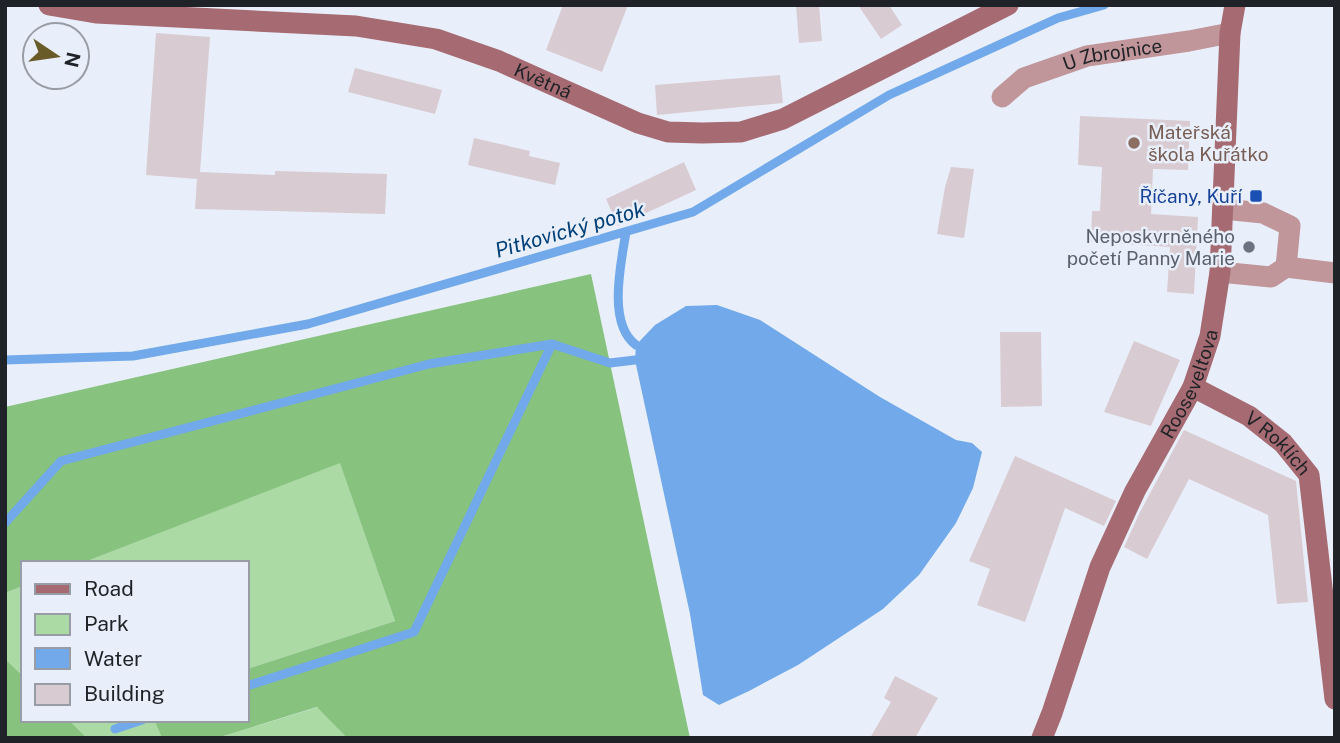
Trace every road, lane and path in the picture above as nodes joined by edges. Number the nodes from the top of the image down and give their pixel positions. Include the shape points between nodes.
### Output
1 (50, 5) edge
2 (1008, 5) edge
3 (1233, 17) edge
4 (1002, 97) dead end
5 (1223, 209) junction
6 (1286, 267) junction
7 (1220, 272) junction
8 (1335, 273) edge
9 (1193, 387) junction
10 (1335, 699) edge
11 (1042, 738) edge

1 - 2 street, Květná via 96,13 356,26 436,39 499,61 638,123 668,132 702,133 741,132 783,119
3 - 4 street, U Zbrojnice via 1189,41 1087,56 1024,78
3 - 5 street, Rooseveltova
5 - 6 street via 1262,212 1290,226
5 - 7 street, Rooseveltova
6 - 7 street via 1271,276
6 - 8 street
7 - 9 street, Rooseveltova via 1210,337
9 - 10 street, V Roklích via 1249,416 1283,443 1309,475
9 - 11 street, Rooseveltova via 1135,491 1100,566

